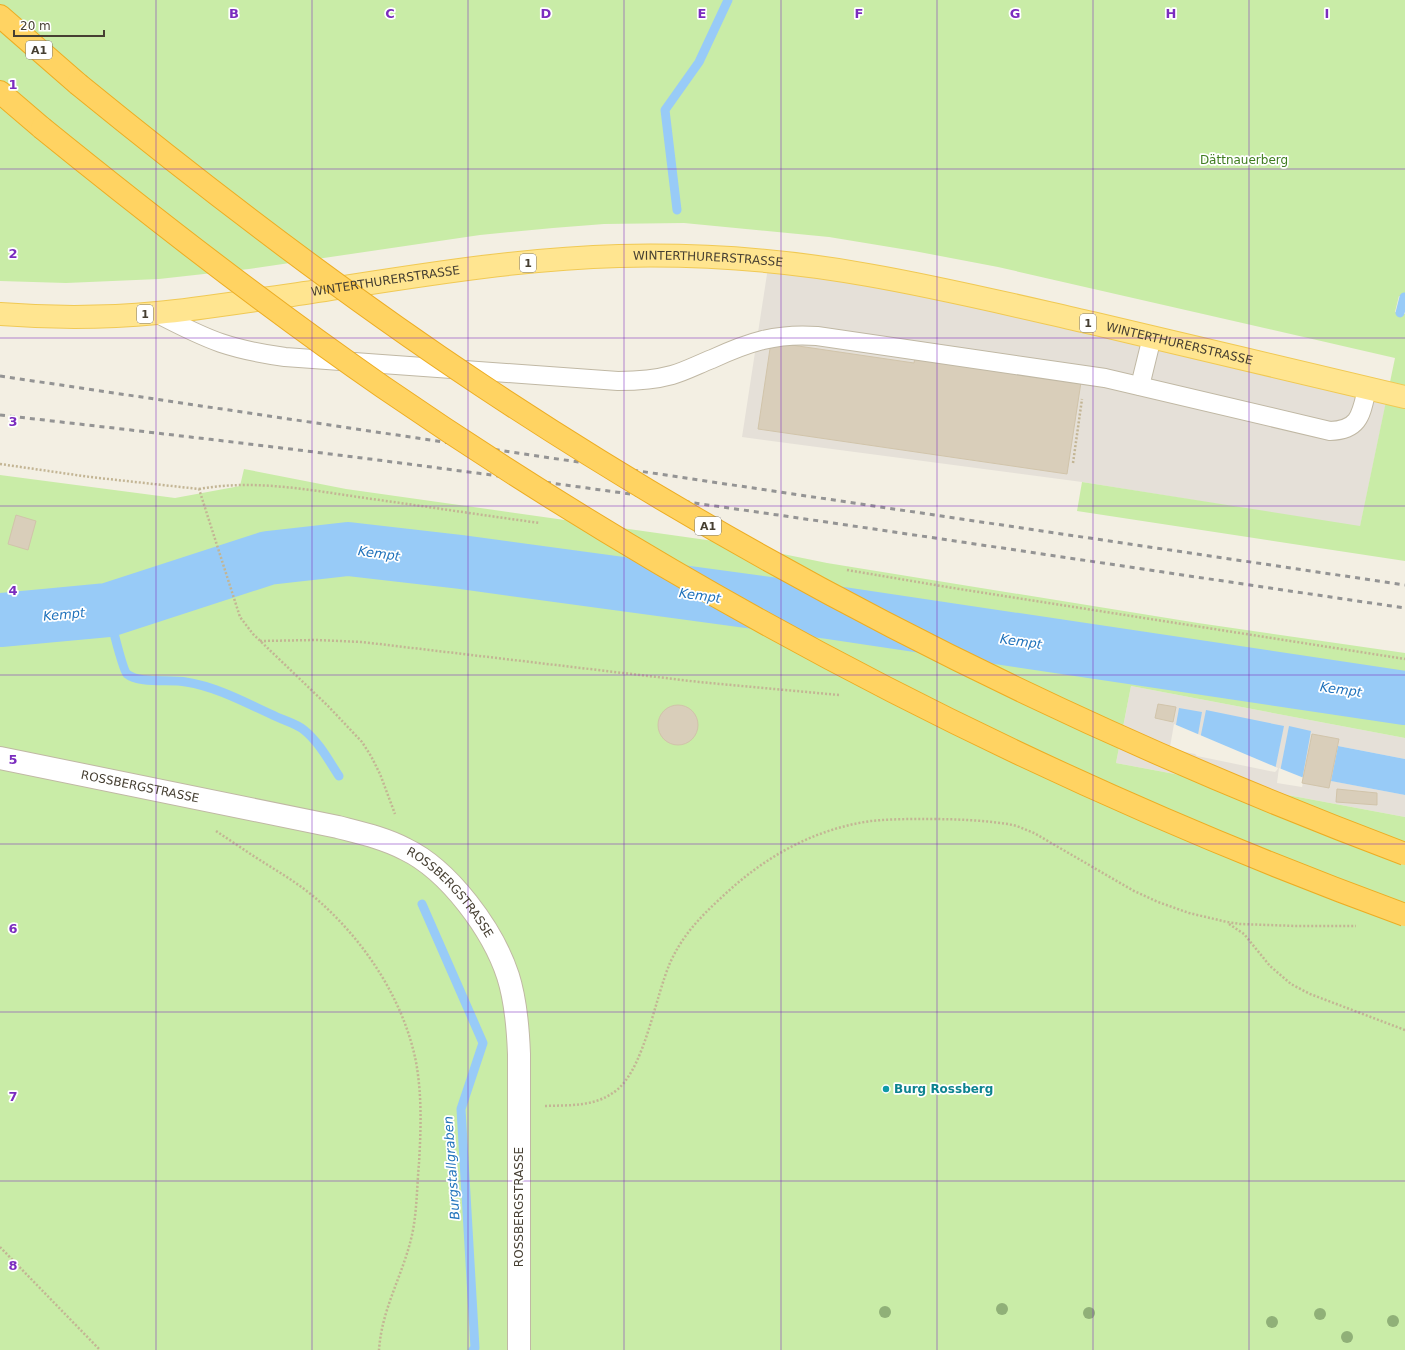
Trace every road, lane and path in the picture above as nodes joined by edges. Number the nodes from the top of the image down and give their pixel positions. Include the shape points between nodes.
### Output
1 (0, 16) edge
2 (0, 92) edge
3 (156, 313) junction
4 (0, 314) edge
5 (1152, 338) junction
6 (1086, 374) junction
7 (1140, 386) junction
8 (1367, 389) junction
9 (1405, 397) edge
10 (1073, 463) dead end
11 (0, 464) edge
12 (260, 641) junction
13 (842, 695) dead end
14 (0, 758) edge
15 (213, 828) dead end
16 (406, 849) junction
17 (1405, 854) edge
18 (1405, 915) edge
19 (1227, 922) junction
20 (1358, 926) dead end
21 (1405, 1030) edge
22 (519, 1107) junction
23 (0, 1247) edge
24 (100, 1350) edge
25 (379, 1350) edge
26 (520, 1350) edge

1 - 17 highway, A1, bridge via 78,84 219,197 355,299 490,391 687,514 894,628 1045,703 1193,770
2 - 18 highway, bridge via 185,242 316,340 452,434 659,563 808,647 1021,754 1246,854
3 - 4 main road, WINTERTHURERSTRASSE / 1 via 80,317
3 - 5 main road, WINTERTHURERSTRASSE / 1 via 494,266 616,256 699,256 769,261 872,275
3 - 6 lane via 190,331 221,343 285,357 610,380 640,381 673,375 742,345 794,335
5 - 7 lane
5 - 8 main road, WINTERTHURERSTRASSE / 1
6 - 7 lane
6 - 10 path
7 - 8 lane via 1330,431 1347,429 1356,421 1362,410
8 - 9 main road, WINTERTHURERSTRASSE / 1
11 - 12 path via 76,476 199,489 236,608 246,626
12 - 13 path via 362,642 699,682
12 - 16 path via 362,742 390,798
14 - 16 street, ROSSBERGSTRASSE via 338,827 377,837
15 - 25 path via 304,888 321,903 372,960 393,996 406,1026 416,1062 420,1097 416,1213 407,1252 385,1312
16 - 22 street, ROSSBERGSTRASSE via 448,881 465,900 484,926 498,952 508,976 518,1026
19 - 20 path via 1263,926
19 - 21 path via 1244,934 1270,966 1291,984 1310,994
19 - 22 path via 1189,913 1146,896 1017,826 968,820 916,819 872,821 838,828 787,848 769,859 730,889 695,923 677,948 669,965 638,1056 624,1082 617,1089 597,1101 584,1104
22 - 26 street, ROSSBERGSTRASSE
23 - 24 path

